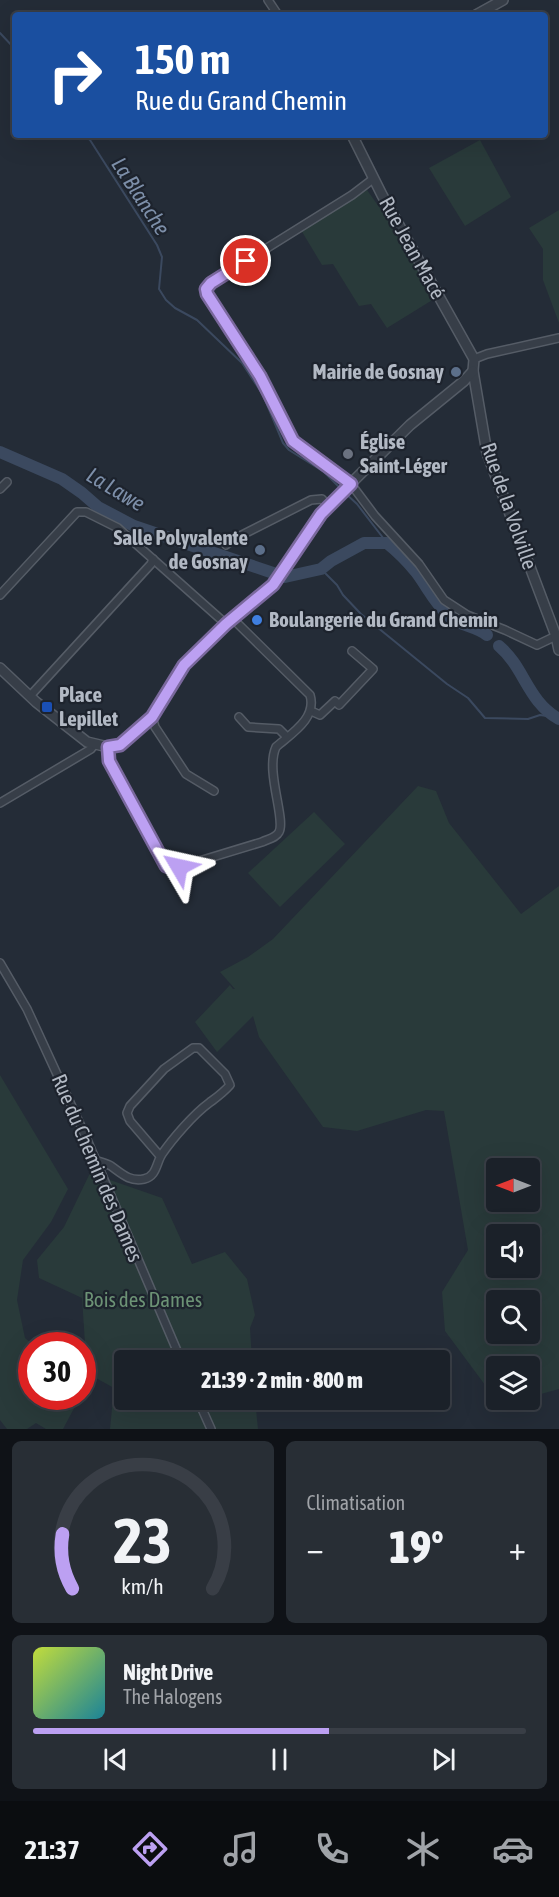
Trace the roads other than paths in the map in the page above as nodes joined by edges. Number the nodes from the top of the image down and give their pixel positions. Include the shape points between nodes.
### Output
1 (503, 0) edge
2 (481, 12) edge
3 (353, 138) edge
4 (373, 179) junction
5 (559, 338) edge
6 (474, 359) junction
7 (473, 371) junction
8 (7, 482) dead end
9 (0, 489) edge
10 (345, 489) junction
11 (328, 506) junction
12 (226, 545) dead end
13 (153, 559) junction
14 (0, 595) edge
15 (229, 621) junction
16 (556, 636) junction
17 (559, 650) edge
18 (352, 651) dead end
19 (2, 669) edge
20 (30, 696) junction
21 (311, 711) junction
22 (152, 717) junction
23 (239, 717) dead end
24 (287, 737) junction
25 (94, 746) junction
26 (108, 747) junction
27 (214, 791) dead end
28 (0, 803) edge
29 (0, 963) edge
30 (160, 1156) junction
31 (94, 1160) junction
32 (177, 1350) edge
33 (202, 1410) edge
34 (211, 1429) edge

1 - 2 street
3 - 4 street, Rue Jean Macé
4 - 6 street, Rue Jean Macé
4 - 10 street via 206,289 260,376 293,441
5 - 6 street
6 - 7 street, Rue de la Volville
7 - 10 street
7 - 16 street, Rue de la Volville via 488,453
8 - 9 street
10 - 11 street
10 - 16 street via 419,564 444,600 467,615 537,645
11 - 12 street via 322,499 310,500
11 - 15 street via 280,576
13 - 14 street via 118,528 86,512 77,512
13 - 15 street
13 - 20 street
15 - 21 street via 309,695
15 - 22 street via 184,665
16 - 17 street, Rue de la Volville
18 - 21 street via 373,669 339,705 335,701 320,715
19 - 20 street
20 - 25 street
21 - 24 street
22 - 26 street via 120,745
22 - 27 street via 186,774
23 - 24 street via 248,728 279,729
24 - 26 street via 274,752 272,771 280,823 276,836 173,868 166,866 109,761
25 - 26 street
25 - 28 street
29 - 31 street, Rue du Chemin des Dames via 27,1009
30 - 30 street via 130,1121 129,1106 164,1069 193,1048 199,1048 225,1074 230,1085
30 - 31 street via 153,1174 137,1180
31 - 32 street, Rue du Chemin des Dames
33 - 34 street

